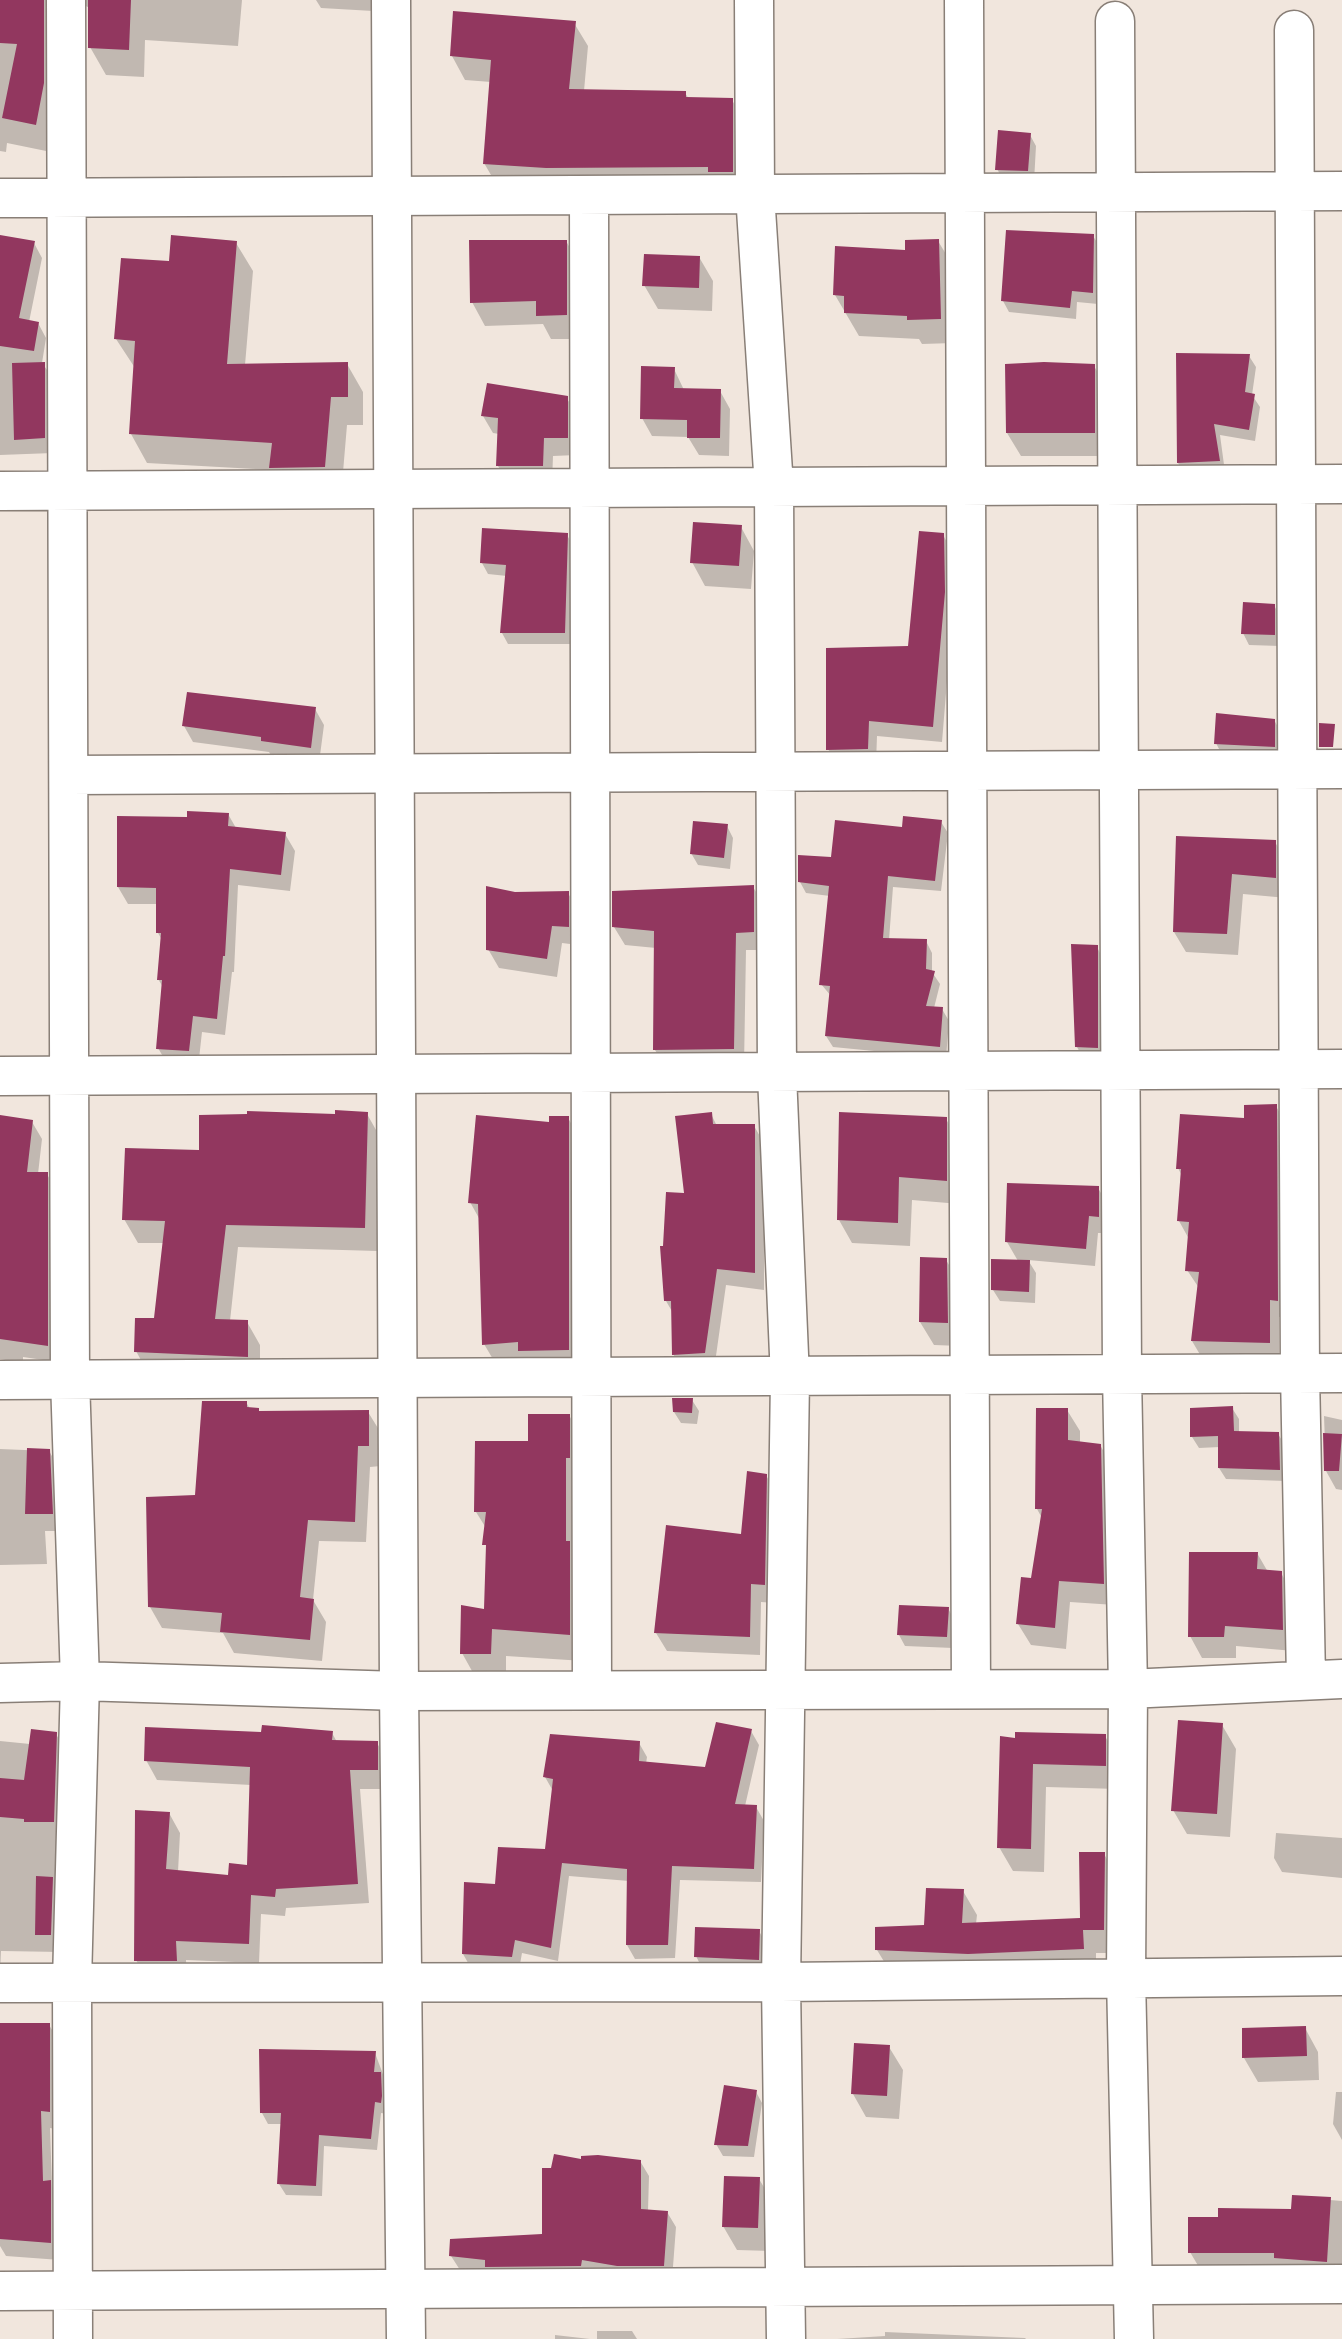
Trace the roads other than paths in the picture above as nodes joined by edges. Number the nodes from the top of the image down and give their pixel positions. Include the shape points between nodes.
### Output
1 (66, 0) edge
2 (391, 0) edge
3 (754, 0) edge
4 (964, 0) edge
5 (1115, 21) dead end
6 (1294, 30) dead end
7 (1295, 191) junction
8 (1342, 191) edge
9 (1116, 193) junction
10 (755, 194) junction
11 (965, 194) junction
12 (589, 195) junction
13 (392, 196) junction
14 (67, 197) junction
15 (0, 198) edge
16 (1296, 484) junction
17 (1342, 484) edge
18 (1118, 485) junction
19 (774, 487) junction
20 (966, 487) junction
21 (589, 488) junction
22 (394, 489) junction
23 (68, 490) junction
24 (0, 491) edge
25 (1297, 769) junction
26 (1342, 769) edge
27 (1120, 770) junction
28 (966, 772) junction
29 (396, 773) junction
30 (590, 773) junction
31 (776, 774) junction
32 (69, 775) junction
33 (1342, 1069) edge
34 (1299, 1070) junction
35 (1121, 1071) junction
36 (967, 1072) junction
37 (591, 1073) junction
38 (398, 1074) junction
39 (777, 1075) junction
40 (0, 1076) edge
41 (70, 1076) junction
42 (1300, 1373) junction
43 (1342, 1373) edge
44 (1122, 1374) junction
45 (591, 1376) junction
46 (968, 1376) junction
47 (399, 1377) junction
48 (790, 1378) junction
49 (70, 1379) junction
50 (0, 1380) edge
51 (1324, 1679) edge
52 (80, 1681) junction
53 (0, 1683) edge
54 (785, 1688) junction
55 (971, 1689) junction
56 (1128, 1689) junction
57 (592, 1690) junction
58 (399, 1691) junction
59 (1342, 1976) edge
60 (1126, 1977) junction
61 (404, 1980) junction
62 (72, 1982) junction
63 (781, 1982) junction
64 (0, 1983) edge
65 (1342, 2284) edge
66 (786, 2287) junction
67 (1135, 2287) junction
68 (405, 2288) junction
69 (73, 2290) junction
70 (0, 2291) edge
71 (73, 2339) edge
72 (406, 2339) edge
73 (786, 2339) edge
74 (1134, 2339) edge

1 - 14 street
2 - 13 street
3 - 10 street
4 - 11 street
5 - 9 street
6 - 7 street
7 - 8 street
7 - 9 street
7 - 16 street
9 - 11 street
9 - 18 street
10 - 11 street
10 - 12 street
10 - 19 street
11 - 20 street
12 - 13 street
12 - 21 street
13 - 14 street
13 - 22 street
14 - 15 street
14 - 23 street
16 - 17 street
16 - 18 street
16 - 25 street
18 - 20 street
18 - 27 street
19 - 20 street
19 - 21 street
19 - 31 street
20 - 28 street
21 - 22 street
21 - 30 street
22 - 23 street
22 - 29 street
23 - 24 street
23 - 32 street
25 - 26 street
25 - 27 street
25 - 34 street
27 - 28 street
27 - 35 street
28 - 31 street
28 - 36 street
29 - 30 street
29 - 32 street
29 - 38 street
30 - 31 street
30 - 37 street
31 - 39 street
32 - 41 street
33 - 34 street
34 - 35 street
34 - 42 street
35 - 36 street
35 - 44 street
36 - 39 street
36 - 46 street
37 - 38 street
37 - 39 street
37 - 45 street
38 - 41 street
38 - 47 street
39 - 48 street
40 - 41 street
41 - 49 street
42 - 43 street
42 - 44 street
42 - 51 street
44 - 46 street
44 - 56 street
45 - 47 street
45 - 48 street
45 - 57 street
46 - 48 street
46 - 55 street
47 - 49 street
47 - 58 street
48 - 54 street
49 - 50 street
49 - 52 street
51 - 56 street
52 - 53 street
52 - 58 street
52 - 62 street
54 - 55 street
54 - 57 street
54 - 63 street
55 - 56 street
56 - 60 street
57 - 58 street
58 - 61 street
59 - 60 street
60 - 63 street
60 - 67 street
61 - 62 street
61 - 63 street
61 - 68 street
62 - 64 street
62 - 69 street
63 - 66 street
65 - 67 street
66 - 67 street
66 - 68 street
66 - 73 street
67 - 74 street
68 - 69 street
68 - 72 street
69 - 70 street
69 - 71 street

